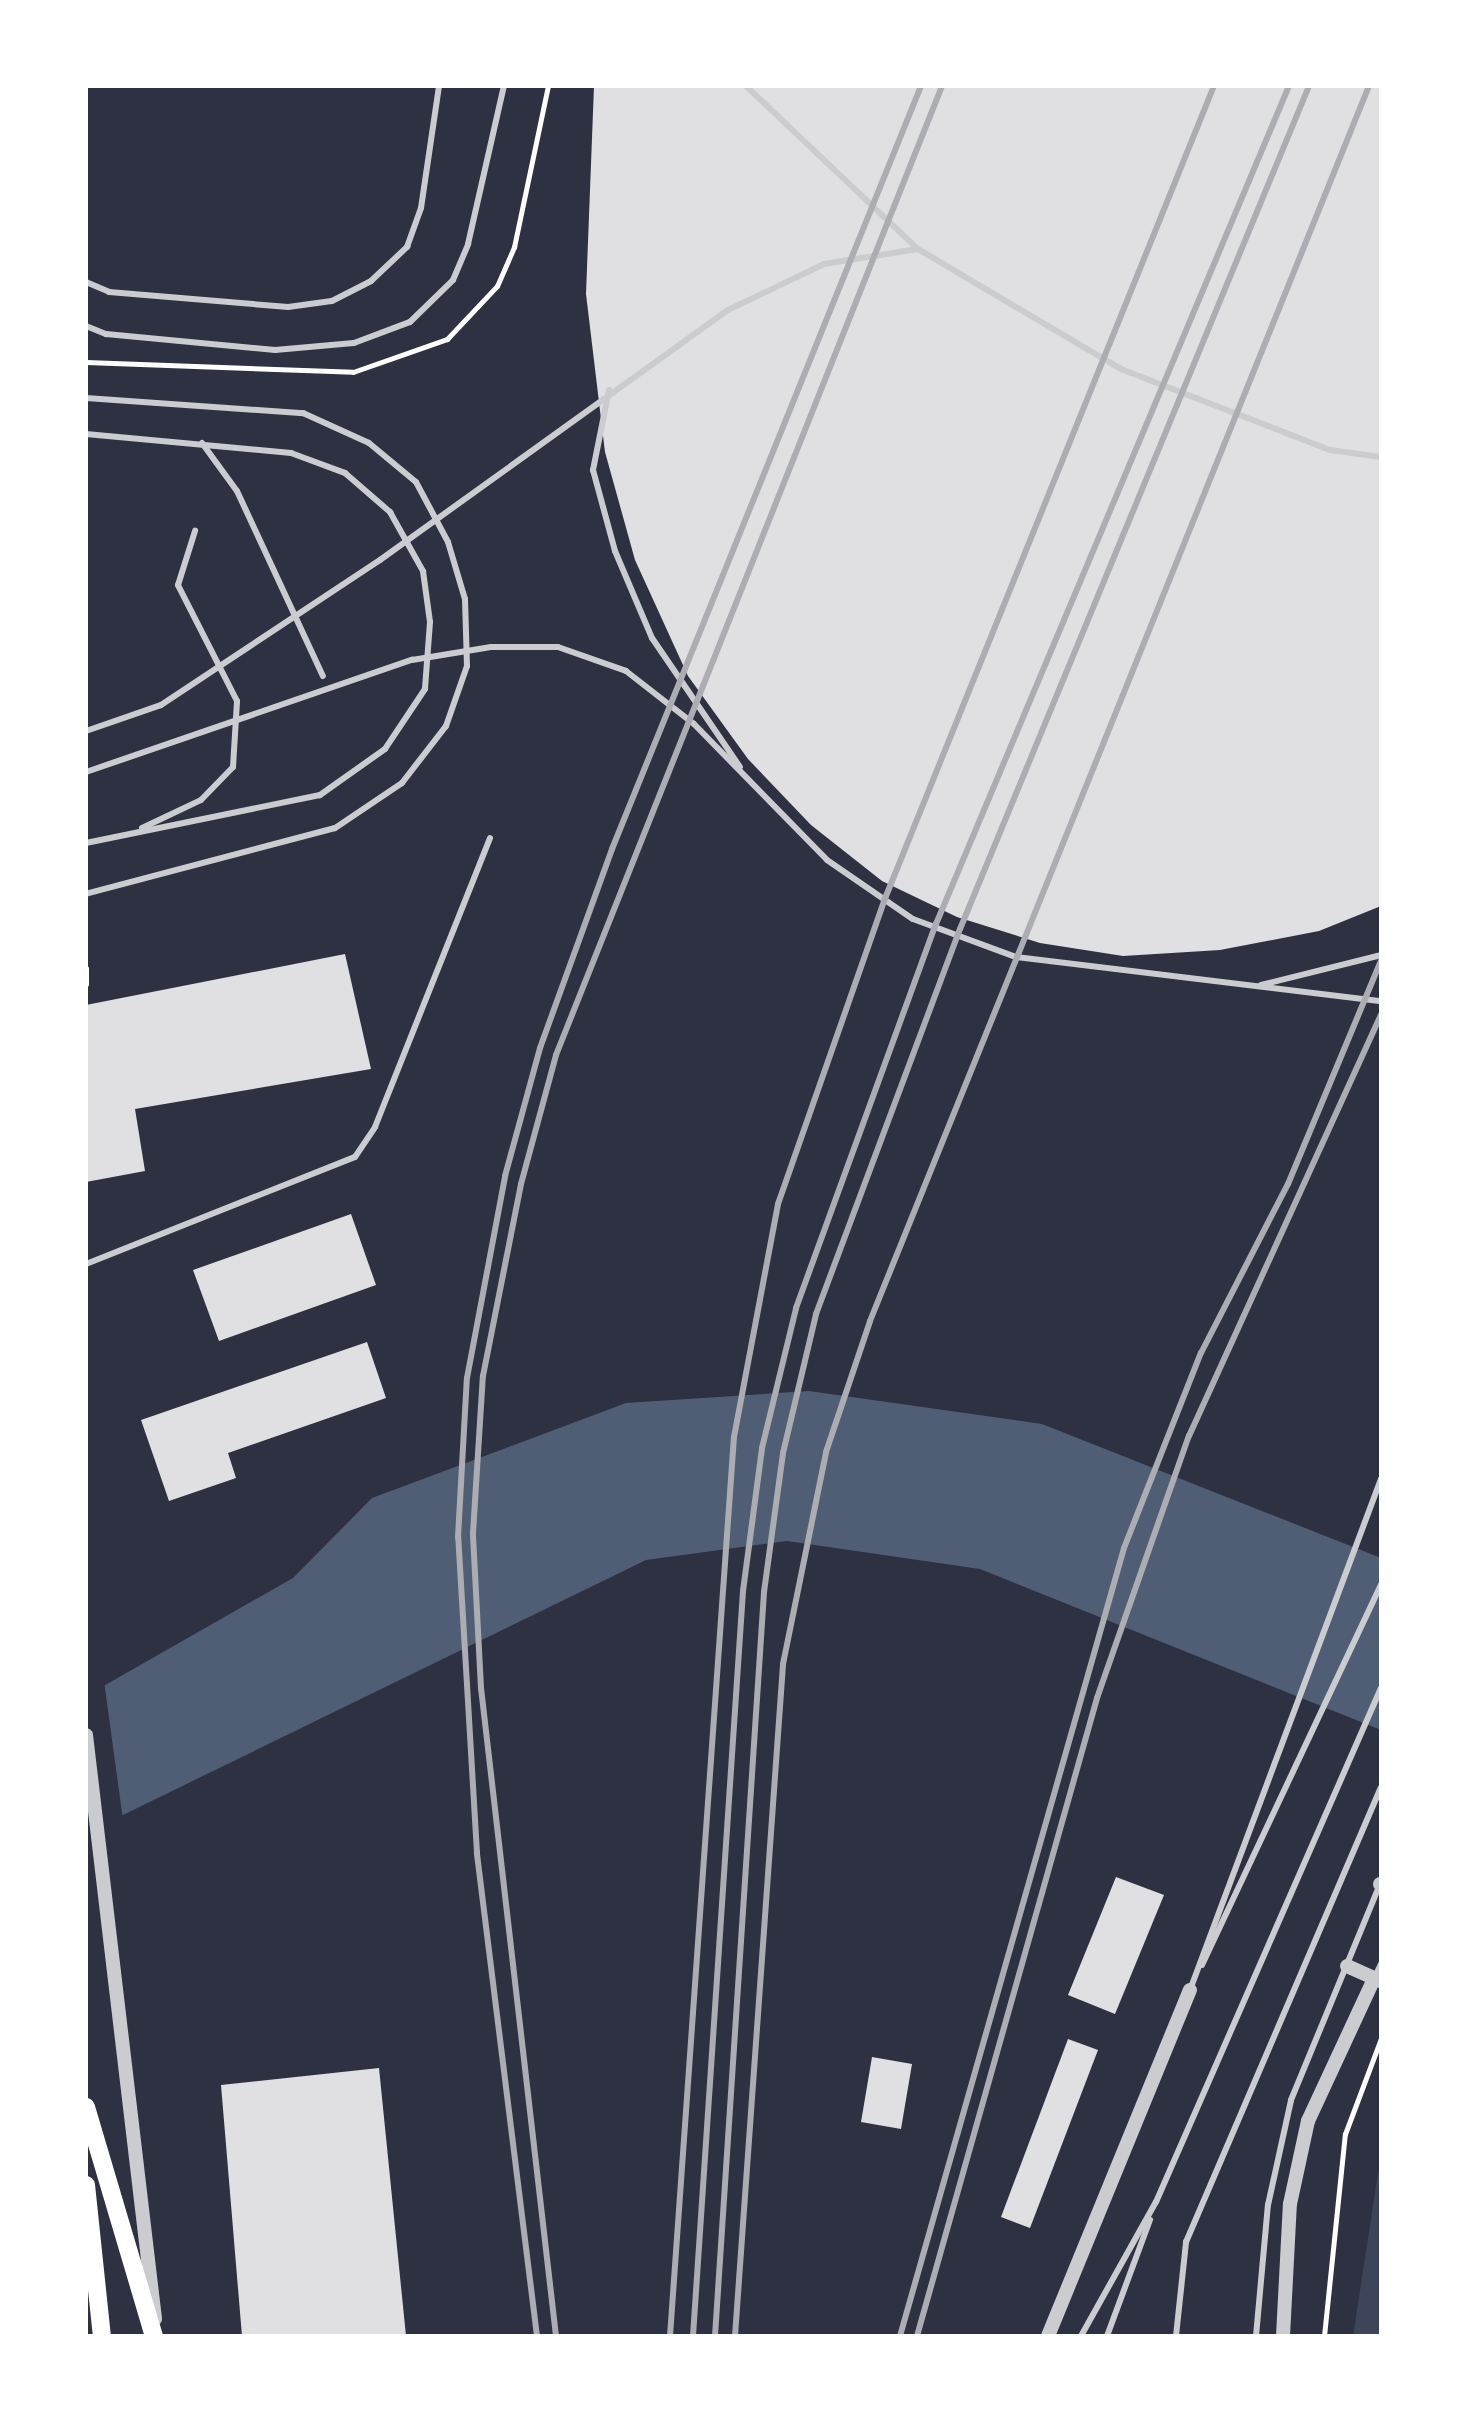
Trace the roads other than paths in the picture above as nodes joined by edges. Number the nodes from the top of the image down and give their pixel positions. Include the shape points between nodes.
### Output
1 (439, 86) edge
2 (504, 86) edge
3 (746, 86) edge
4 (918, 249) junction
5 (86, 282) edge
6 (86, 326) edge
7 (609, 390) junction
8 (86, 398) edge
9 (86, 434) edge
10 (202, 443) junction
11 (1381, 457) edge
12 (195, 531) dead end
13 (323, 676) dead end
14 (86, 731) edge
15 (86, 772) edge
16 (750, 781) junction
17 (134, 831) junction
18 (490, 838) dead end
19 (86, 843) edge
20 (86, 894) edge
21 (1381, 955) edge
22 (1253, 987) junction
23 (1381, 1001) edge
24 (86, 1264) edge
25 (1381, 1479) edge
26 (1381, 1585) edge
27 (1381, 1688) edge
28 (86, 1735) edge
29 (1381, 1788) edge
30 (1381, 1884) edge
31 (1381, 1964) edge
32 (1347, 1966) junction
33 (1378, 1980) edge
34 (1190, 1990) junction
35 (86, 2107) edge
36 (86, 2185) edge
37 (1156, 2202) junction
38 (102, 2336) edge
39 (155, 2336) edge
40 (1048, 2336) edge
41 (1081, 2336) edge
42 (1107, 2336) edge
43 (1176, 2336) edge
44 (1256, 2336) edge
45 (1283, 2336) edge

1 - 5 lane via 421,208 407,247 371,281 332,301 288,307 109,292
2 - 6 lane via 468,244 453,280 410,322 354,343 275,350 106,334
3 - 4 lane
4 - 7 lane via 824,264 728,310
4 - 11 lane via 1121,369 1330,450
7 - 14 lane via 380,560 161,705
7 - 16 lane via 593,470 615,551 652,638
8 - 20 lane via 133,397 303,413 369,443 416,482 448,542 465,599 467,666 446,726 402,783 335,828
9 - 10 lane
10 - 13 lane via 237,491
10 - 17 lane via 304,458 345,473 390,512 423,571 430,622 425,689 385,749 320,795
12 - 17 lane via 178,585 237,701 233,767 201,800
15 - 16 lane via 109,770 412,660 491,647 558,647 626,671 694,724
16 - 22 lane via 827,860 913,919 1016,957
17 - 19 lane
18 - 24 lane via 375,1127 355,1157
21 - 22 lane
22 - 23 lane
25 - 34 lane
26 - 34 lane via 1287,1798
27 - 37 lane
28 - 39 street via 110,1897
29 - 43 lane via 1186,2242
30 - 32 lane
31 - 33 lane
32 - 33 street
32 - 44 lane via 1291,2100 1268,2205
33 - 45 street via 1308,2121 1290,2204
34 - 40 street
35 - 39 main road
36 - 38 main road
37 - 41 lane
37 - 42 lane

